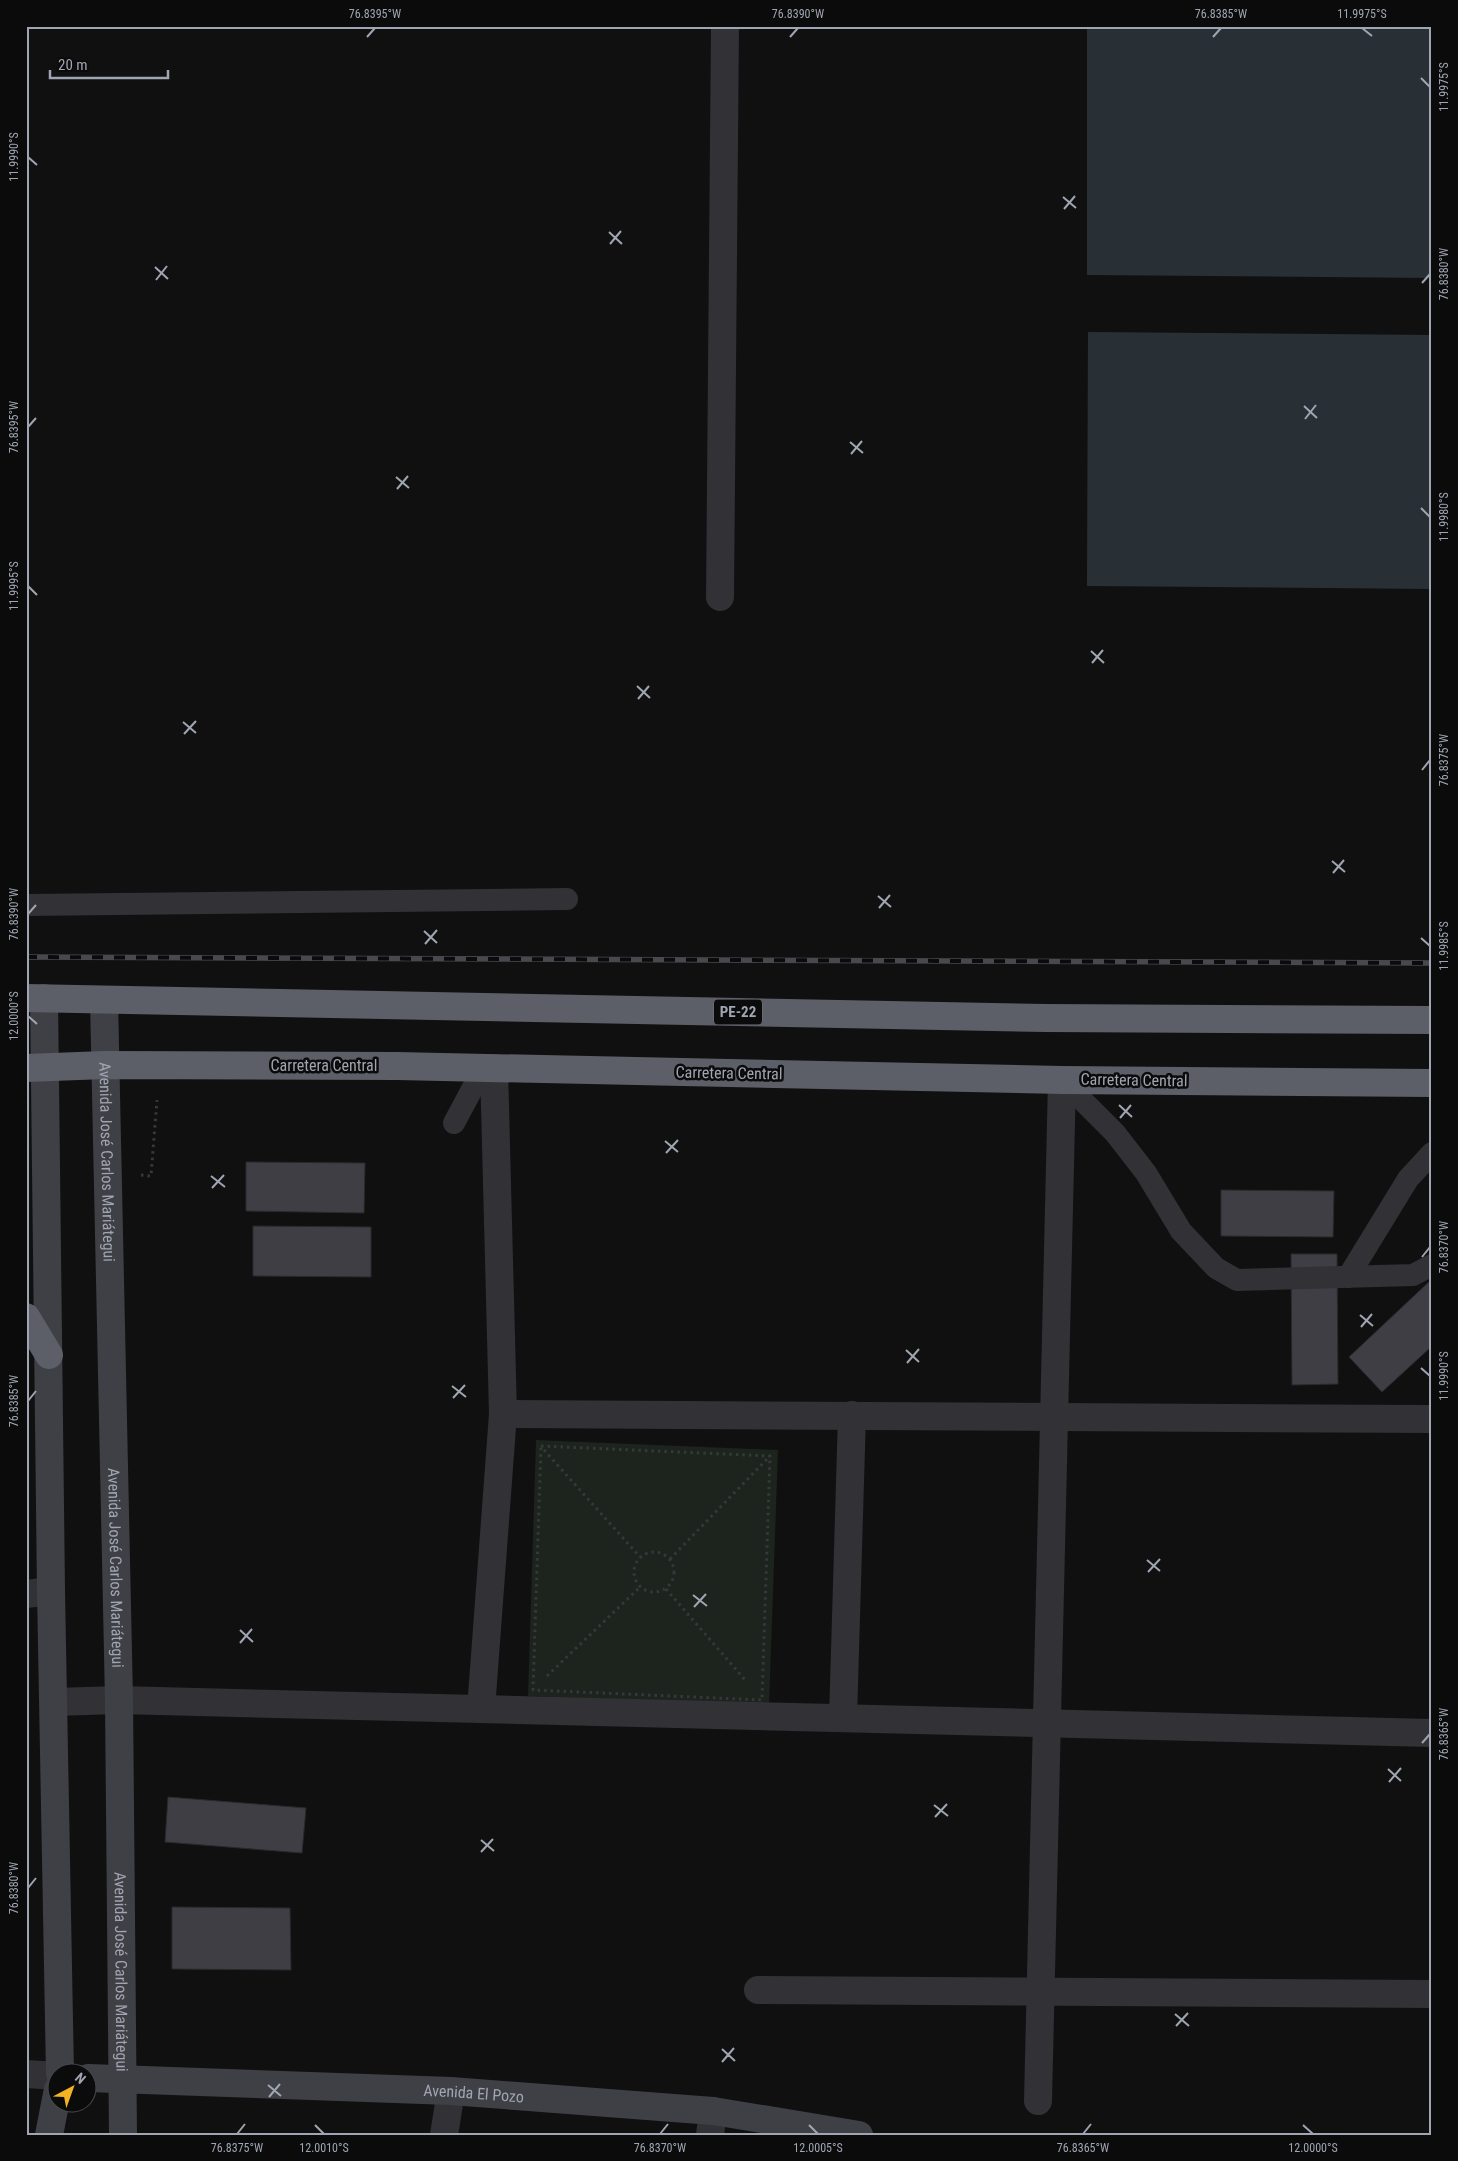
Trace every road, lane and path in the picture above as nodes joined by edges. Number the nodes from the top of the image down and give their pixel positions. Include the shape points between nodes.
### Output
1 (725, 26) edge
2 (720, 597) dead end
3 (567, 899) dead end
4 (26, 905) edge
5 (35, 998) edge
6 (104, 1000) junction
7 (1432, 1020) edge
8 (105, 1065) junction
9 (489, 1067) junction
10 (35, 1068) edge
11 (1062, 1080) junction
12 (1432, 1084) edge
13 (454, 1123) dead end
14 (1432, 1153) edge
15 (1432, 1265) edge
16 (1348, 1277) junction
17 (26, 1317) edge
18 (49, 1355) junction
19 (507, 1414) junction
20 (769, 1415) junction
21 (852, 1416) junction
22 (1054, 1417) junction
23 (1432, 1419) edge
24 (541, 1446) junction
25 (770, 1456) junction
26 (640, 1558) junction
27 (670, 1559) junction
28 (640, 1587) junction
29 (666, 1589) junction
30 (38, 1593) edge
31 (749, 1685) dead end
32 (533, 1690) junction
33 (119, 1700) junction
34 (54, 1702) junction
35 (760, 1703) junction
36 (487, 1709) junction
37 (843, 1718) junction
38 (1047, 1723) junction
39 (1432, 1733) edge
40 (758, 1990) dead end
41 (1041, 1992) junction
42 (1432, 1994) edge
43 (59, 2064) edge
44 (26, 2074) edge
45 (48, 2075) edge
46 (98, 2078) edge
47 (124, 2079) junction
48 (451, 2091) junction
49 (1038, 2101) dead end
50 (53, 2114) edge
51 (712, 2123) edge
52 (49, 2135) edge
53 (123, 2135) edge
54 (444, 2135) edge
55 (859, 2135) edge

1 - 2 street
3 - 4 lane
5 - 6 highway, PE-22
5 - 10 main road
6 - 7 highway, PE-22 via 1046,1018
6 - 8 main road, Avenida José Carlos Mariátegui
8 - 9 highway, Carretera Central
8 - 10 highway, Carretera Central
8 - 33 main road, Avenida José Carlos Mariátegui
9 - 11 highway, Carretera Central
9 - 13 lane
9 - 19 street
10 - 18 main road
11 - 12 highway, Carretera Central
11 - 16 lane via 1115,1133 1146,1172 1181,1232 1216,1268 1237,1280
11 - 22 street
14 - 16 lane via 1408,1179
15 - 16 lane via 1414,1274
17 - 18 highway
18 - 30 main road
19 - 20 street
19 - 24 path
19 - 36 street
20 - 21 street
20 - 25 path
21 - 22 street
21 - 37 street
22 - 23 street
22 - 38 street
24 - 25 path
24 - 26 path
24 - 32 path
25 - 27 path
25 - 35 path
26 - 27 path via 646,1553 659,1552
26 - 28 path via 634,1568
27 - 29 path via 675,1572 671,1585
28 - 29 path via 653,1592
28 - 32 path
29 - 31 path
30 - 34 main road
32 - 35 path
32 - 36 path
33 - 34 street
33 - 36 street
33 - 47 main road, Avenida José Carlos Mariátegui
34 - 43 main road
35 - 36 street
35 - 37 street
37 - 38 street
38 - 39 street
38 - 41 street
40 - 41 street
41 - 42 street
41 - 49 street
44 - 45 street
46 - 47 main road, Avenida El Pozo
47 - 48 main road, Avenida El Pozo
47 - 53 main road, Avenida José Carlos Mariátegui
48 - 51 main road, Avenida El Pozo
48 - 54 street
50 - 52 main road
51 - 55 main road, Avenida El Pozo

